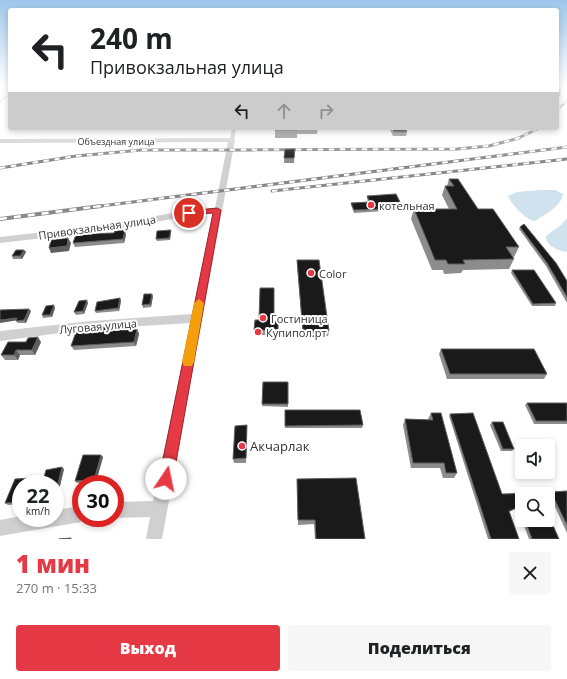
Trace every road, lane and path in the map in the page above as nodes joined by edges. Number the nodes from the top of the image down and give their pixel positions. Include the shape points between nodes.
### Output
1 (233, 134) edge
2 (0, 141) edge
3 (217, 210) junction
4 (0, 240) edge
5 (196, 318) junction
6 (0, 336) edge
7 (160, 509) junction
8 (124, 510) edge
9 (12, 526) edge
10 (0, 528) edge
11 (154, 539) edge

1 - 2 street, Объездная улица
1 - 3 street via 222,196
3 - 4 street, Привокзальная улица via 105,228
3 - 5 street
5 - 6 street, Луговая улица via 91,325
5 - 7 street
7 - 8 street
7 - 11 street
9 - 10 street

